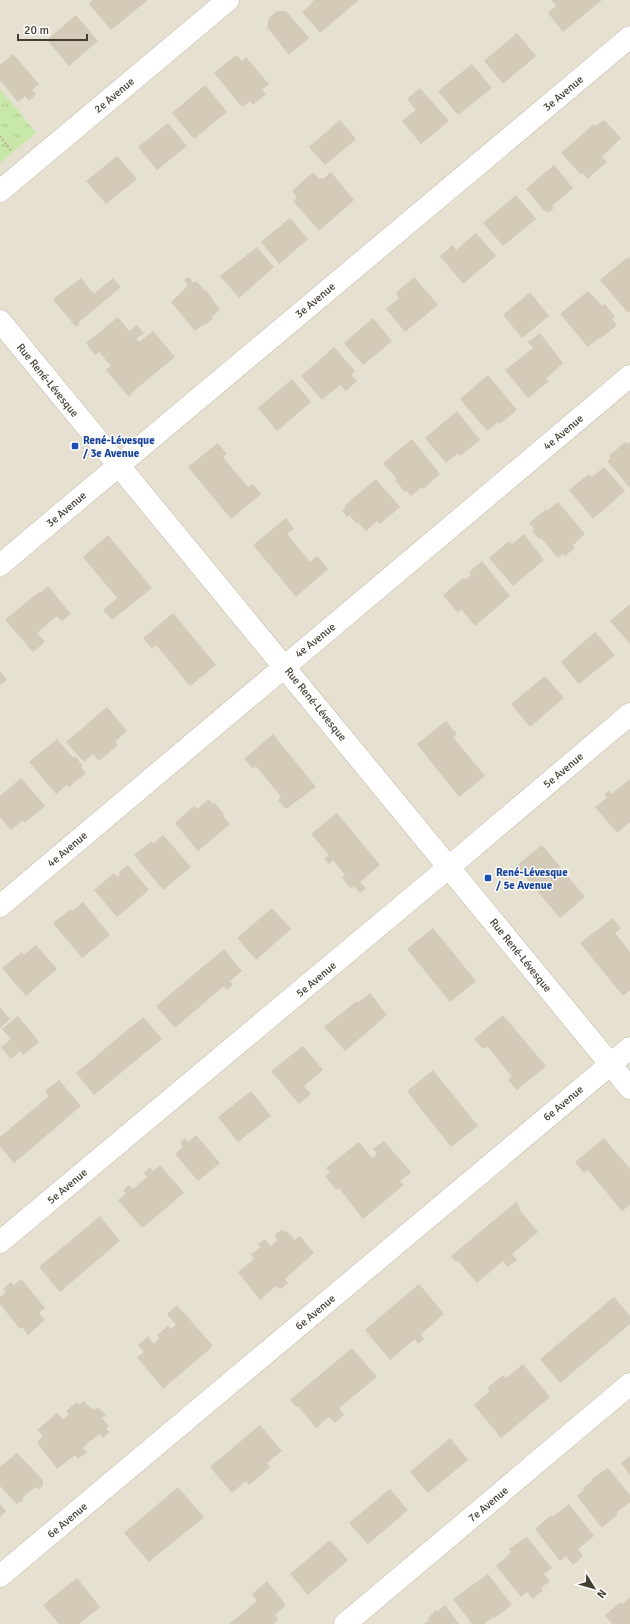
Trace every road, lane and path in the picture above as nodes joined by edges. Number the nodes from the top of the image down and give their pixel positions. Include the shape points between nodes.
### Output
1 (228, 0) edge
2 (630, 37) edge
3 (0, 191) edge
4 (0, 321) edge
5 (630, 376) edge
6 (118, 465) junction
7 (0, 565) edge
8 (284, 666) junction
9 (630, 714) edge
10 (449, 867) junction
11 (0, 906) edge
12 (630, 1048) edge
13 (610, 1064) junction
14 (630, 1088) edge
15 (0, 1242) edge
16 (630, 1384) edge
17 (0, 1576) edge
18 (345, 1624) edge

1 - 3 street, 2e Avenue
2 - 6 street, 3e Avenue
4 - 6 street, Rue René-Lévesque
5 - 8 street, 4e Avenue
6 - 7 street, 3e Avenue
6 - 8 street, Rue René-Lévesque
8 - 10 street, Rue René-Lévesque
8 - 11 street, 4e Avenue
9 - 10 street, 5e Avenue
10 - 13 street, Rue René-Lévesque
10 - 15 street, 5e Avenue
12 - 13 street, 6e Avenue
13 - 14 street, Rue René-Lévesque
13 - 17 street, 6e Avenue
16 - 18 street, 7e Avenue

